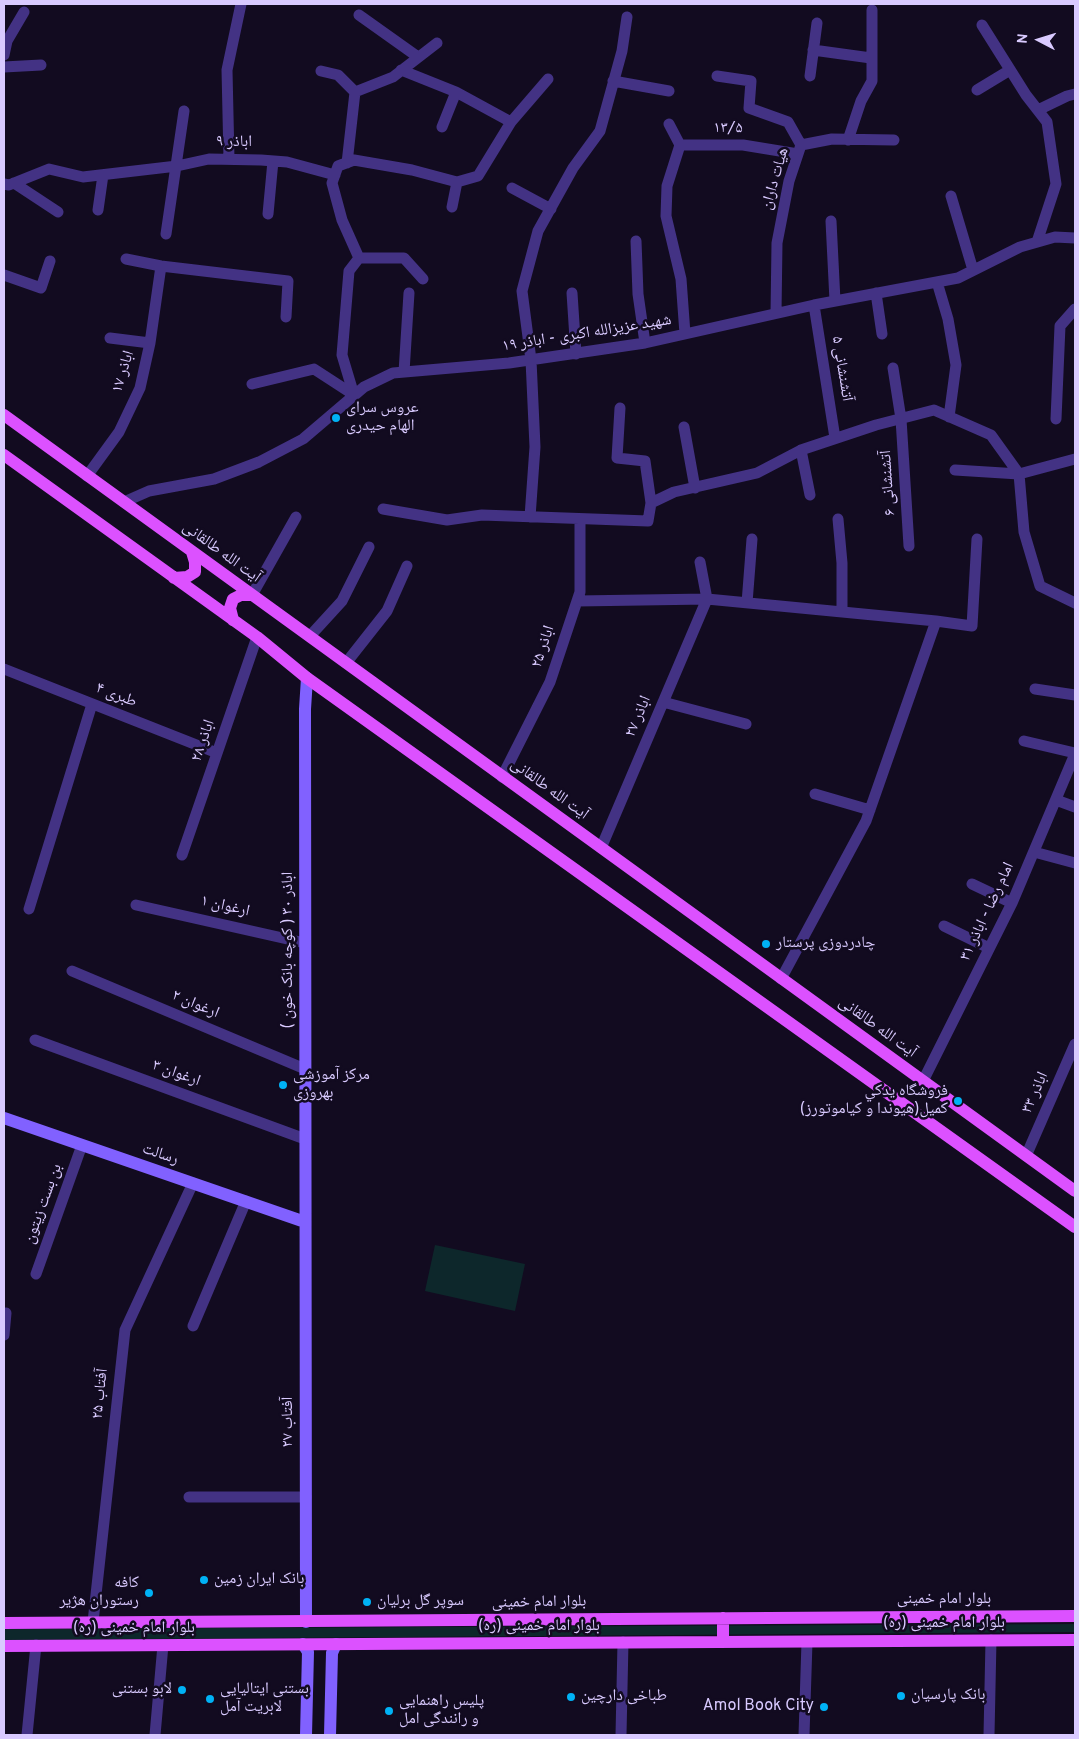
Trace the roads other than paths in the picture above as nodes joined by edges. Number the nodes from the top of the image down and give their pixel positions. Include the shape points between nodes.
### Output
1 (242, 4) edge
2 (872, 10) dead end
3 (24, 12) dead end
4 (359, 15) dead end
5 (628, 17) dead end
6 (817, 23) dead end
7 (982, 25) dead end
8 (5, 40) edge
9 (437, 43) dead end
10 (813, 50) junction
11 (4, 55) edge
12 (418, 58) junction
13 (871, 58) junction
14 (41, 65) dead end
15 (4, 67) edge
16 (401, 70) junction
17 (1010, 70) junction
18 (321, 71) dead end
19 (717, 76) dead end
20 (810, 76) dead end
21 (548, 79) dead end
22 (613, 81) junction
23 (977, 90) dead end
24 (355, 92) junction
25 (456, 92) junction
26 (669, 92) dead end
27 (1075, 94) edge
28 (1038, 110) junction
29 (184, 111) dead end
30 (512, 122) junction
31 (669, 124) dead end
32 (442, 127) dead end
33 (848, 140) junction
34 (894, 140) dead end
35 (680, 145) junction
36 (800, 150) junction
37 (229, 159) junction
38 (273, 161) junction
39 (346, 163) junction
40 (177, 166) junction
41 (103, 174) junction
42 (335, 175) junction
43 (457, 182) junction
44 (9, 183) edge
45 (512, 188) dead end
46 (951, 196) dead end
47 (452, 207) dead end
48 (551, 209) junction
49 (98, 210) dead end
50 (58, 212) dead end
51 (268, 214) dead end
52 (831, 221) dead end
53 (166, 234) dead end
54 (1075, 238) edge
55 (636, 241) dead end
56 (1037, 242) junction
57 (359, 258) junction
58 (126, 259) dead end
59 (50, 261) dead end
60 (161, 266) junction
61 (973, 270) junction
62 (4, 275) edge
63 (423, 279) dead end
64 (937, 282) junction
65 (409, 293) dead end
66 (572, 293) dead end
67 (876, 293) junction
68 (835, 301) junction
69 (814, 305) junction
70 (1075, 309) edge
71 (776, 314) junction
72 (286, 317) dead end
73 (685, 334) junction
74 (882, 334) dead end
75 (110, 338) dead end
76 (150, 343) junction
77 (645, 343) junction
78 (576, 354) junction
79 (531, 360) junction
80 (893, 368) dead end
81 (404, 372) junction
82 (252, 384) dead end
83 (354, 395) junction
84 (620, 408) dead end
85 (4, 415) edge
86 (950, 417) junction
87 (900, 418) junction
88 (1056, 419) dead end
89 (684, 427) dead end
90 (835, 438) junction
91 (801, 450) junction
92 (5, 458) edge
93 (1075, 459) edge
94 (956, 470) dead end
95 (1019, 474) junction
96 (87, 476) junction
97 (695, 488) junction
98 (810, 495) dead end
99 (124, 502) junction
100 (651, 502) junction
101 (383, 509) dead end
102 (296, 517) dead end
103 (530, 517) junction
104 (580, 519) junction
105 (838, 519) dead end
106 (752, 539) dead end
107 (977, 539) dead end
108 (909, 546) dead end
109 (369, 547) dead end
110 (192, 552) junction
111 (700, 562) dead end
112 (407, 566) dead end
113 (174, 578) junction
114 (252, 595) junction
115 (707, 599) junction
116 (577, 601) junction
117 (747, 603) junction
118 (1075, 603) edge
119 (842, 612) junction
120 (233, 620) junction
121 (936, 621) junction
122 (310, 636) junction
123 (257, 637) junction
124 (346, 662) junction
125 (4, 669) edge
126 (307, 678) junction
127 (1035, 689) dead end
128 (1075, 695) edge
129 (663, 702) junction
130 (92, 704) junction
131 (746, 724) dead end
132 (1024, 741) dead end
133 (217, 753) junction
134 (1075, 753) edge
135 (502, 777) junction
136 (815, 794) dead end
137 (1056, 800) junction
138 (1075, 807) edge
139 (870, 810) junction
140 (601, 848) junction
141 (1034, 852) junction
142 (182, 855) dead end
143 (1075, 863) edge
144 (972, 884) dead end
145 (1012, 903) junction
146 (136, 905) dead end
147 (29, 909) dead end
148 (944, 926) dead end
149 (305, 943) junction
150 (989, 948) junction
151 (72, 971) dead end
152 (781, 979) junction
153 (35, 1040) dead end
154 (1075, 1044) edge
155 (305, 1069) junction
156 (923, 1081) junction
157 (4, 1118) edge
158 (306, 1139) junction
159 (82, 1145) junction
160 (1026, 1156) junction
161 (193, 1184) junction
162 (1075, 1191) edge
163 (246, 1202) junction
164 (305, 1222) junction
165 (1075, 1227) edge
166 (36, 1274) dead end
167 (6, 1314) dead end
168 (192, 1326) dead end
169 (4, 1335) edge
170 (306, 1496) junction
171 (189, 1497) dead end
172 (1075, 1616) edge
173 (723, 1618) junction
174 (92, 1622) junction
175 (306, 1622) junction
176 (4, 1623) edge
177 (991, 1640) junction
178 (1075, 1640) edge
179 (623, 1642) junction
180 (723, 1642) junction
181 (807, 1642) junction
182 (303, 1644) junction
183 (336, 1644) junction
184 (163, 1645) junction
185 (4, 1646) edge
186 (36, 1646) junction
187 (27, 1735) edge
188 (155, 1735) edge
189 (306, 1735) edge
190 (330, 1735) edge
191 (621, 1735) edge
192 (804, 1735) edge
193 (989, 1735) edge

1 - 37 street via 227,70
2 - 13 street
3 - 8 street
4 - 12 street
5 - 22 street
6 - 10 street
7 - 17 street
8 - 11 street
9 - 12 street
10 - 13 street
10 - 20 street
12 - 16 street
13 - 33 street via 872,81 861,101
14 - 15 street
16 - 24 street
16 - 25 street
17 - 23 street
17 - 28 street
18 - 24 street via 338,75
19 - 36 street via 751,81 749,108 788,122
21 - 30 street
22 - 26 street
22 - 48 street via 600,131 573,168
24 - 39 street
25 - 30 street
25 - 32 street
27 - 28 street
28 - 56 street via 1047,122 1056,184
29 - 40 street
30 - 43 street via 478,176
31 - 35 street
33 - 34 street, هیات داران
33 - 36 street, هیات داران via 832,140
35 - 36 street, ۱۳/۵ via 743,145
35 - 73 street via 667,186 666,216 681,279
36 - 71 street, هیات داران via 789,181 777,242
37 - 38 street, اباذر ۹
37 - 40 street, اباذر ۹ via 209,159
38 - 42 street, اباذر ۹
38 - 51 street
39 - 42 street via 338,166
39 - 43 street via 354,160
40 - 41 street, اباذر ۹
40 - 53 street
41 - 44 street, اباذر ۹ via 82,178 49,169
41 - 49 street
42 - 57 street via 332,184 342,220
43 - 47 street
44 - 50 street
45 - 48 street
46 - 61 street
48 - 79 street via 538,232 522,291
52 - 68 street
54 - 56 street, شهید عزیزالله اکبری - اباذر ۱۹ via 1055,237
55 - 77 street via 638,294
56 - 61 street, شهید عزیزالله اکبری - اباذر ۱۹
57 - 63 street via 404,258
57 - 83 street via 349,271 342,356
58 - 60 street
59 - 62 street via 41,288
60 - 72 street via 288,281
60 - 76 street, اباذر ۱۷
61 - 64 street, شهید عزیزالله اکبری - اباذر ۱۹ via 958,278
64 - 67 street, شهید عزیزالله اکبری - اباذر ۱۹
64 - 86 street via 956,365
65 - 81 street
66 - 78 street
67 - 68 street, شهید عزیزالله اکبری - اباذر ۱۹
67 - 74 street
68 - 69 street, شهید عزیزالله اکبری - اباذر ۱۹
69 - 71 street, شهید عزیزالله اکبری - اباذر ۱۹
69 - 90 street, آتشنشانی ۵
70 - 88 street via 1060,326
71 - 73 street, شهید عزیزالله اکبری - اباذر ۱۹
73 - 77 street, شهید عزیزالله اکبری - اباذر ۱۹
75 - 76 street
76 - 96 street, اباذر ۱۷ via 140,388 119,432
77 - 78 street, شهید عزیزالله اکبری - اباذر ۱۹
78 - 79 street, شهید عزیزالله اکبری - اباذر ۱۹
79 - 81 street, شهید عزیزالله اکبری - اباذر ۱۹
79 - 103 street via 535,447
80 - 87 street, آتشنشانی ۶
81 - 83 street, شهید عزیزالله اکبری - اباذر ۱۹ via 393,373
82 - 83 street via 314,369
83 - 99 street, شهید عزیزالله اکبری - اباذر ۱۹ via 303,439 260,462 214,479 149,491
84 - 100 street via 617,458 645,461
85 - 96 main road, آیت الله طالقانی
86 - 87 street via 934,410
86 - 95 street via 991,435
87 - 90 street
87 - 108 street, آتشنشانی ۶
89 - 97 street
90 - 91 street
91 - 97 street via 757,473
91 - 98 street
92 - 113 main road
93 - 95 street
94 - 95 street
95 - 118 street via 1024,532 1040,586
96 - 99 main road, آیت الله طالقانی
97 - 100 street via 674,492
99 - 110 main road, آیت الله طالقانی
100 - 104 street via 648,520
101 - 103 street via 447,520 482,515
102 - 114 street
103 - 104 street
104 - 116 street, اباذر ۲۵ via 580,592
105 - 119 street
106 - 117 street
107 - 121 street via 972,626
109 - 122 street via 342,601
110 - 113 main road via 195,572 187,577
110 - 114 main road, آیت الله طالقانی
111 - 115 street
112 - 124 street via 387,611
113 - 120 main road
114 - 120 main road via 233,598 230,608
114 - 122 main road, آیت الله طالقانی
115 - 116 street
115 - 117 street
115 - 129 street, اباذر ۲۷
116 - 135 street, اباذر ۲۵ via 550,682
117 - 119 street
119 - 121 street
120 - 123 main road
121 - 139 street
122 - 124 main road, آیت الله طالقانی
123 - 126 main road
123 - 133 street, اباذر ۲۸
124 - 135 main road, آیت الله طالقانی
125 - 130 street, طبری ۴
126 - 149 main road, اباذر ۳۰ ( کوچه بانک خون )
126 - 165 main road
127 - 128 street
129 - 131 street
129 - 140 street, اباذر ۲۷
130 - 133 street, طبری ۴
130 - 147 street
132 - 134 street
133 - 142 street, اباذر ۲۸
134 - 137 street, امام رضا - اباذر ۳۱
135 - 140 main road, آیت الله طالقانی
136 - 139 street
137 - 138 street
137 - 141 street, امام رضا - اباذر ۳۱
139 - 152 street
140 - 152 main road, آیت الله طالقانی
141 - 143 street
141 - 145 street, امام رضا - اباذر ۳۱
144 - 145 street
145 - 150 street, امام رضا - اباذر ۳۱
146 - 149 street, ارغوان ۱
148 - 150 street
149 - 155 main road, اباذر ۳۰ ( کوچه بانک خون )
150 - 156 street, امام رضا - اباذر ۳۱
151 - 155 street, ارغوان ۲
152 - 156 main road, آیت الله طالقانی
153 - 158 street, ارغوان ۳
154 - 160 street, اباذر ۳۳
155 - 158 main road, اباذر ۳۰ ( کوچه بانک خون )
156 - 160 main road, آیت الله طالقانی
157 - 159 main road, رسالت
158 - 164 main road, اباذر ۳۰ ( کوچه بانک خون )
159 - 161 main road, رسالت
159 - 166 street, بن بست زیتون
160 - 162 main road, آیت الله طالقانی
161 - 163 main road, رسالت
161 - 174 street, آفتاب ۲۵ via 125,1330
163 - 164 main road, رسالت
163 - 168 street
164 - 170 main road, آفتاب ۲۷
167 - 169 street
170 - 171 street
170 - 175 main road, آفتاب ۲۷
172 - 173 main road, بلوار امام خمینی
173 - 175 main road, بلوار امام خمینی
173 - 180 main road
174 - 175 main road, بلوار امام خمینی
174 - 176 main road, بلوار امام خمینی
177 - 178 main road, بلوار امام خمینی (ره)
177 - 181 main road, بلوار امام خمینی (ره)
177 - 193 street
179 - 180 main road, بلوار امام خمینی (ره)
179 - 183 main road, بلوار امام خمینی (ره)
179 - 191 street
180 - 181 main road, بلوار امام خمینی (ره)
181 - 192 street
182 - 183 main road, بلوار امام خمینی (ره)
182 - 184 main road, بلوار امام خمینی (ره)
182 - 189 main road via 308,1652
183 - 190 main road via 332,1653
184 - 186 main road, بلوار امام خمینی (ره)
184 - 188 street
185 - 186 main road, بلوار امام خمینی (ره)
186 - 187 street

